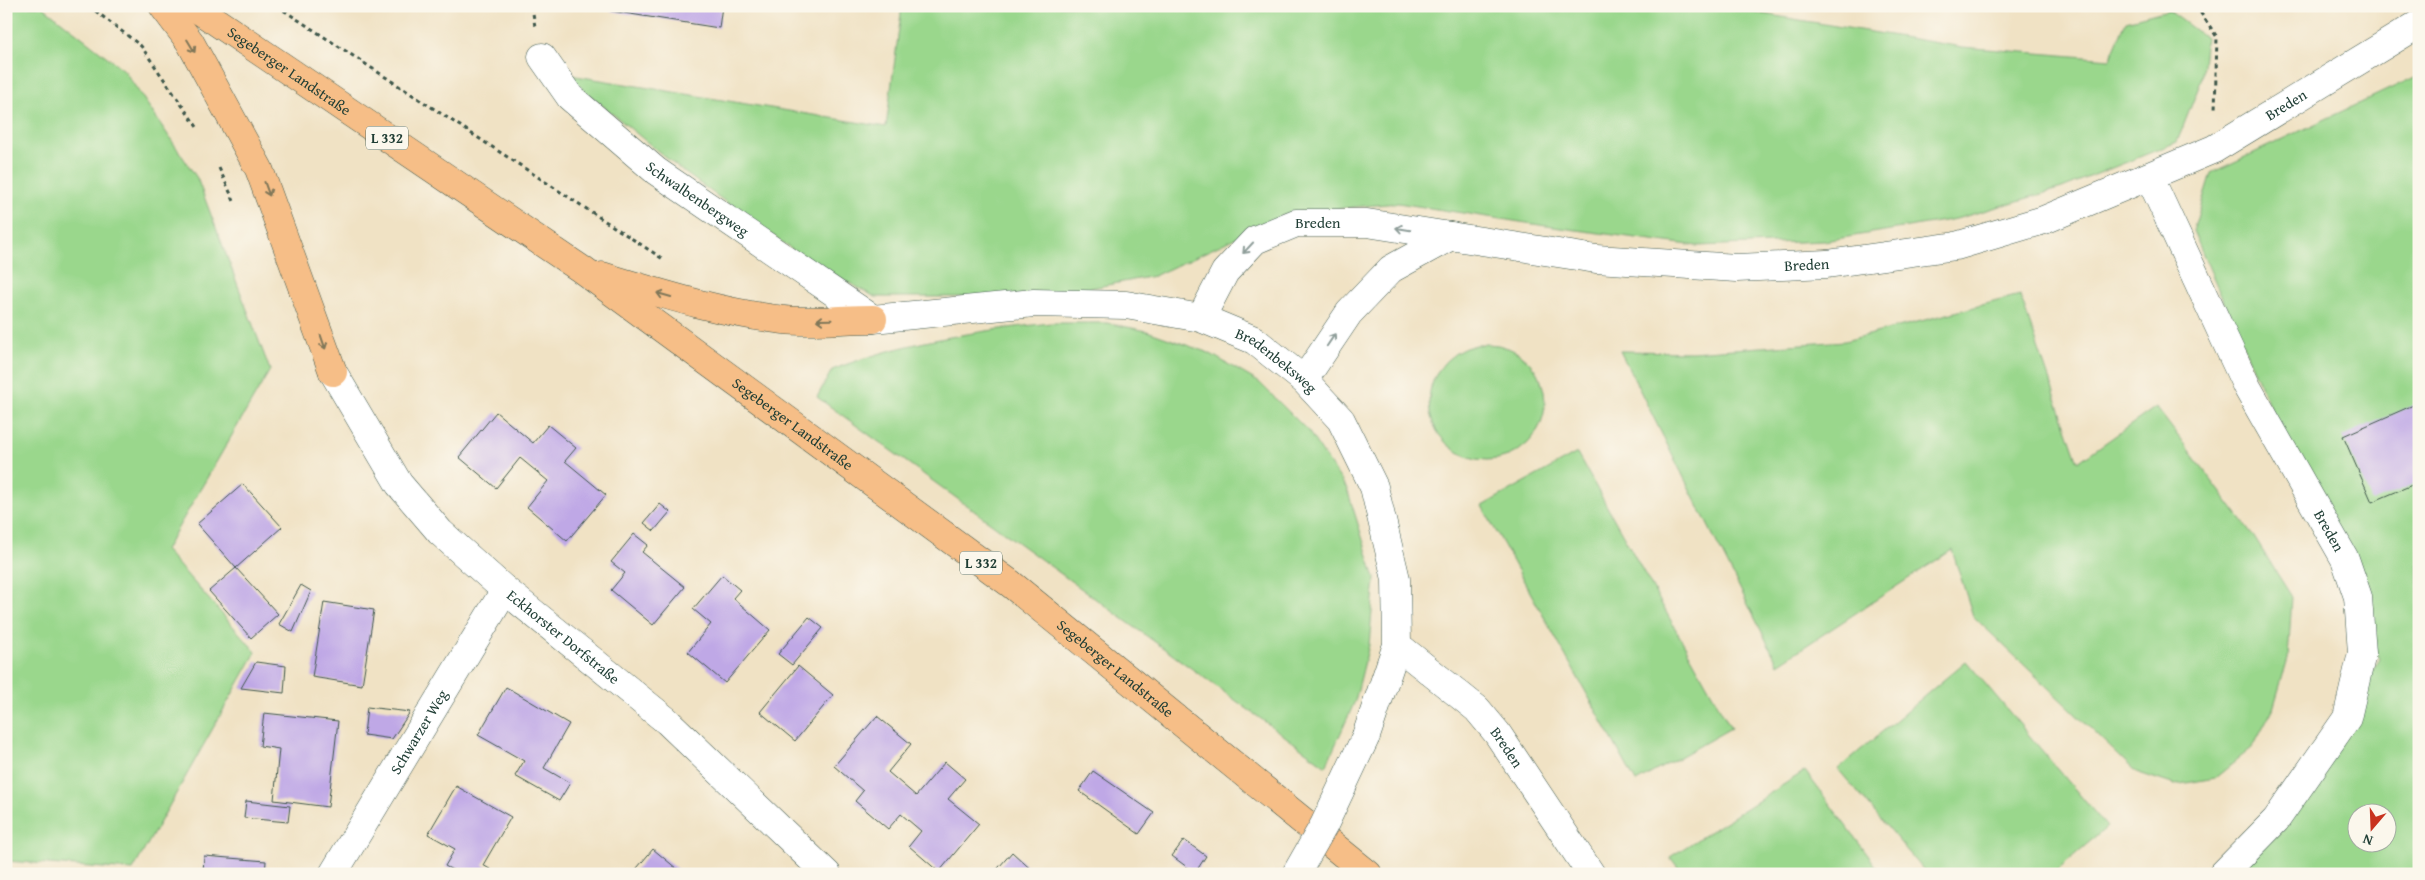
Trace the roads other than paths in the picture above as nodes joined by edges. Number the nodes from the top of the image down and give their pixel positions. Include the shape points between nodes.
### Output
1 (163, 6) edge
2 (193, 6) edge
3 (2419, 24) edge
4 (542, 57) dead end
5 (2150, 178) junction
6 (1451, 236) junction
7 (581, 270) junction
8 (1201, 318) junction
9 (873, 319) junction
10 (333, 372) joint
11 (1304, 380) junction
12 (504, 590) junction
13 (1396, 645) junction
14 (333, 874) edge
15 (827, 874) edge
16 (1296, 874) edge
17 (1368, 874) edge
18 (1591, 874) edge
19 (2223, 874) edge

1 -> 10 main road via 190,42 259,169
2 - 7 main road, Segeberger Landstraße / L 332
3 - 5 street, Breden via 2214,149
4 - 9 street, Schwalbenbergweg via 570,97 656,171
5 - 6 street, Breden via 2044,220 1956,246 1827,264 1737,268 1596,260
5 - 19 street, Breden via 2247,387 2345,559 2358,597 2362,653 2347,718 2276,820
6 -> 8 street, Breden via 1367,223 1296,223 1255,240 1225,272
11 -> 6 street via 1349,314 1391,269
9 -> 7 main road via 787,320 749,316
7 - 17 main road, Segeberger Landstraße / L 332 via 1011,584
8 - 9 street, Bredenbeksweg via 1126,305 1034,303
8 - 11 street, Bredenbeksweg via 1254,340
10 - 12 street, Eckhorster Dorfstraße via 399,484 440,532
11 - 13 street, Bredenbeksweg via 1341,420 1374,487 1396,579
12 - 14 street, Schwarzer Weg
12 - 15 street, Eckhorster Dorfstraße via 668,721
13 - 16 street, Bredenbeksweg, bridge via 1366,736 1324,825
13 - 18 street, Breden via 1478,709

